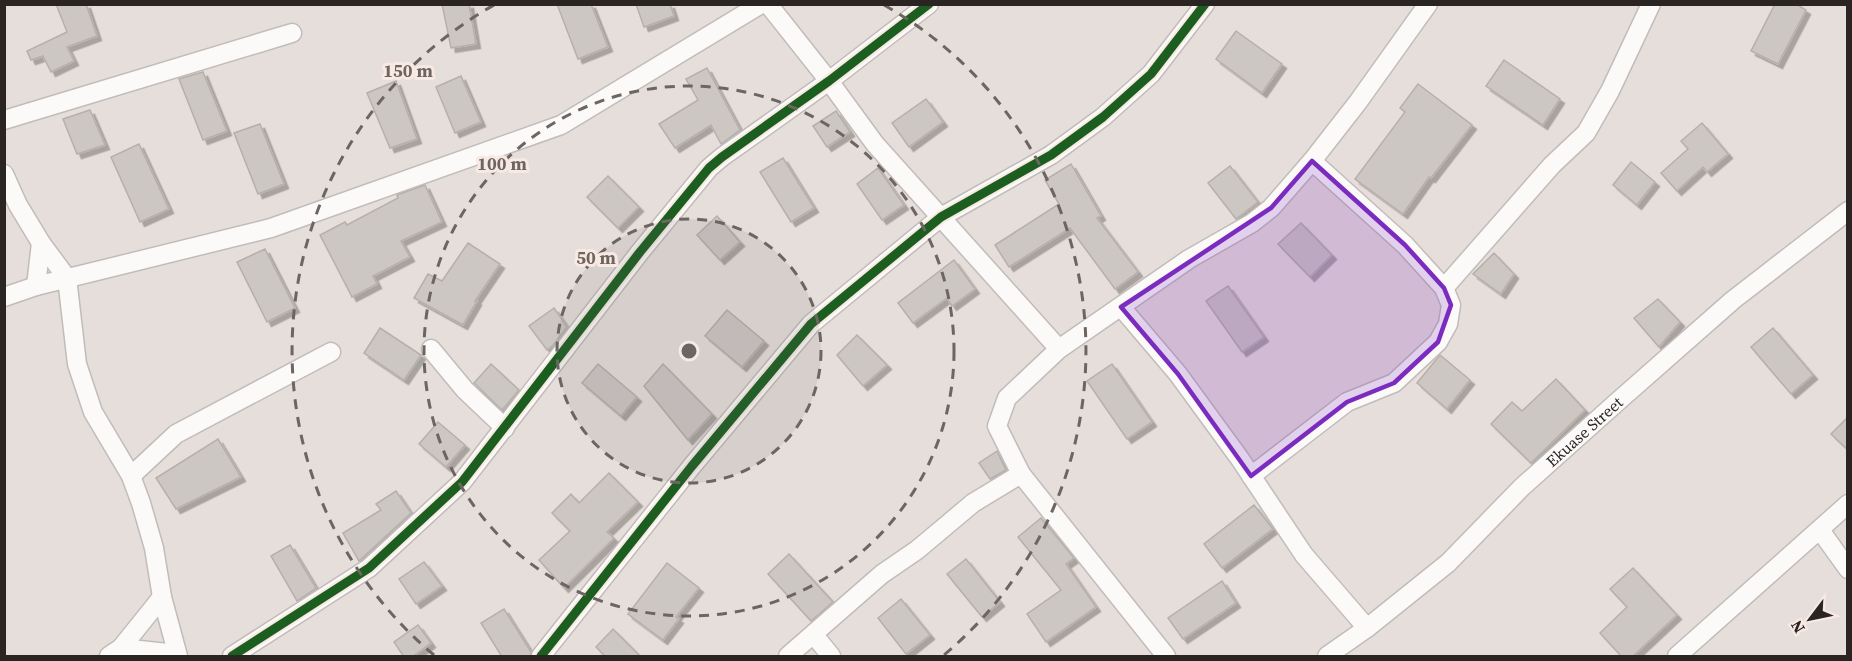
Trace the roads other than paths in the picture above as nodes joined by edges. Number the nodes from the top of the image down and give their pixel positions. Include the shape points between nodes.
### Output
1 (761, 4) edge
2 (768, 4) edge
3 (929, 4) edge
4 (1205, 4) edge
5 (1428, 4) edge
6 (1652, 4) edge
7 (292, 33) dead end
8 (829, 81) junction
9 (4, 120) edge
10 (1312, 160) junction
11 (4, 174) edge
12 (1848, 211) edge
13 (941, 217) junction
14 (41, 243) junction
15 (67, 278) junction
16 (36, 286) junction
17 (1444, 288) junction
18 (4, 297) edge
19 (1121, 307) junction
20 (430, 349) dead end
21 (1059, 349) junction
22 (331, 352) dead end
23 (505, 428) junction
24 (1021, 474) junction
25 (131, 476) junction
26 (1251, 476) junction
27 (1848, 504) edge
28 (1820, 530) junction
29 (1848, 569) edge
30 (162, 597) junction
31 (1367, 628) junction
32 (814, 635) junction
33 (115, 652) edge
34 (178, 655) edge
35 (232, 657) edge
36 (541, 657) edge
37 (788, 657) edge
38 (831, 657) edge
39 (1166, 657) edge
40 (1327, 657) edge
41 (1677, 657) edge

1 - 15 street via 561,125 271,228
2 - 8 street
3 - 8 street
4 - 13 street via 1151,74 1103,117 1051,154
5 - 10 street
6 - 17 street via 1586,133 1552,165
7 - 9 street
8 - 13 street via 875,144
8 - 23 street via 709,168
10 - 17 street via 1405,245
10 - 19 street via 1252,223 1189,259
11 - 14 street
12 - 31 street, Ekuase Street via 1733,300 1522,487 1448,563
13 - 21 street
13 - 36 street via 811,324 692,466
14 - 15 street
14 - 16 street
15 - 16 street
15 - 25 street via 77,364 93,412
16 - 18 street
17 - 26 street via 1451,305 1448,324 1438,342 1394,383 1347,402
19 - 21 street
19 - 26 street via 1178,374
20 - 23 street
21 - 24 street via 1006,398 1000,414 997,426
22 - 25 street via 176,434
23 - 35 street via 462,482 369,568
24 - 32 street via 973,503 882,574
24 - 39 street
25 - 30 street via 154,548
26 - 31 street via 1304,555
27 - 28 street
28 - 29 street
28 - 41 street
30 - 33 street
30 - 34 street
31 - 40 street, Ekuase Street
32 - 37 street
32 - 38 street
33 - 34 street

